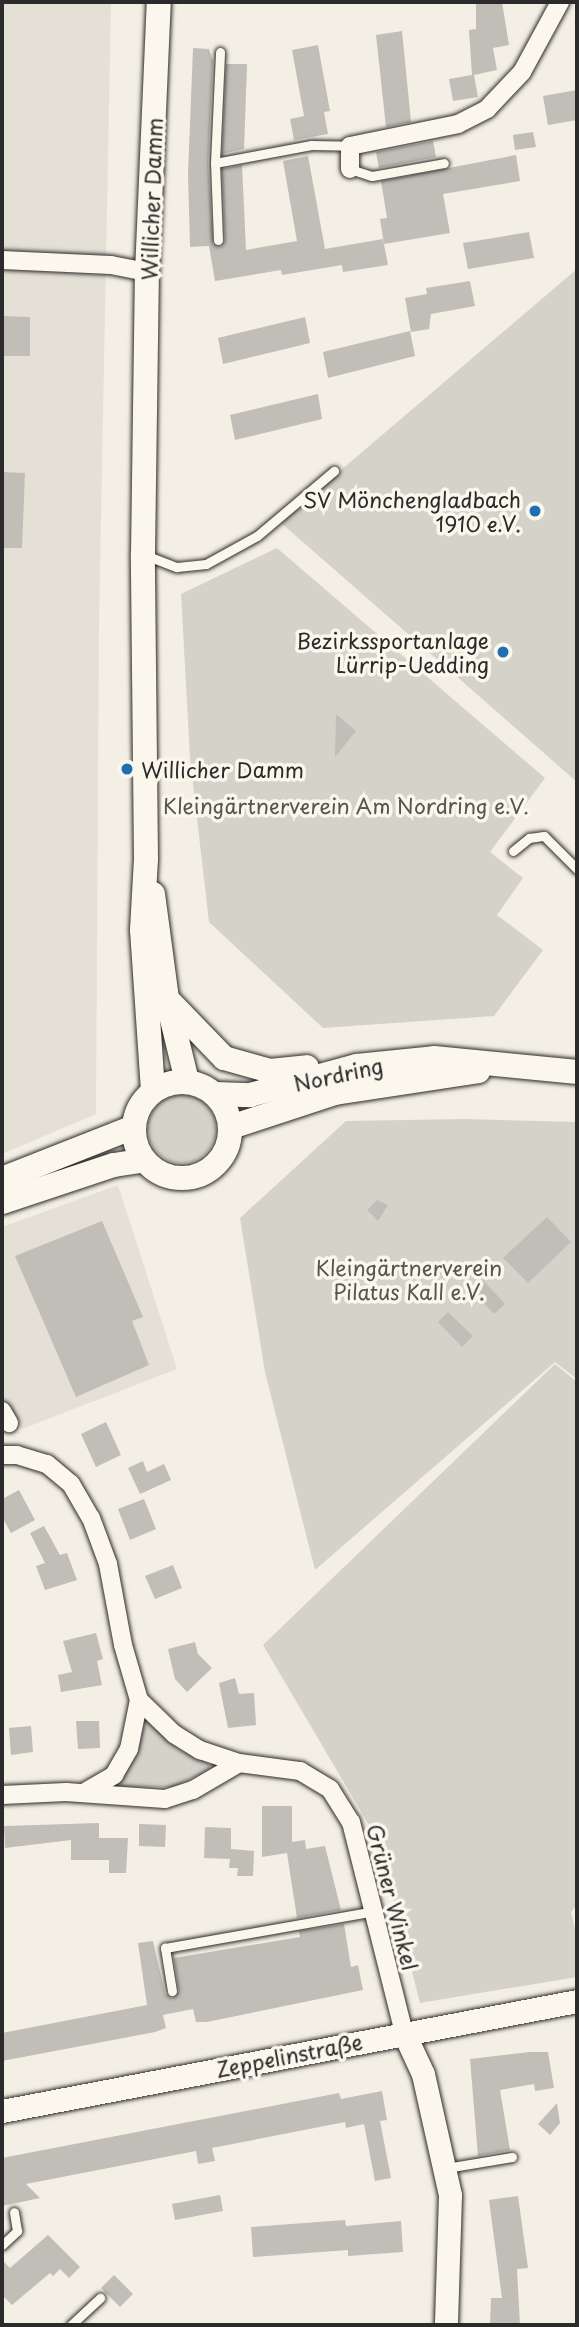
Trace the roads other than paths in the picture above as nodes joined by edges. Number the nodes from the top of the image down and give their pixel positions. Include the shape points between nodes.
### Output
1 (159, 2) edge
2 (560, 2) edge
3 (220, 52) dead end
4 (350, 146) junction
5 (215, 163) junction
6 (444, 163) dead end
7 (350, 169) joint
8 (218, 240) dead end
9 (2, 260) edge
10 (147, 272) junction
11 (334, 471) dead end
12 (143, 554) junction
13 (513, 851) dead end
14 (146, 859) junction
15 (577, 869) edge
16 (167, 999) junction
17 (357, 1066) junction
18 (503, 1066) junction
19 (577, 1072) edge
20 (187, 1081) junction
21 (153, 1091) junction
22 (216, 1094) junction
23 (134, 1127) junction
24 (231, 1127) junction
25 (144, 1160) junction
26 (2, 1179) edge
27 (2, 1202) edge
28 (9, 1455) edge
29 (139, 1700) junction
30 (239, 1763) junction
31 (85, 1793) junction
32 (2, 1795) edge
33 (376, 1911) junction
34 (172, 1992) dead end
35 (577, 2001) edge
36 (404, 2033) junction
37 (2, 2111) edge
38 (512, 2157) dead end
39 (446, 2168) junction
40 (14, 2212) dead end
41 (2, 2245) edge
42 (100, 2298) dead end
43 (71, 2325) edge
44 (446, 2325) edge

1 - 10 main road, Willicher Damm
2 - 4 street via 522,72 486,109 458,124
3 - 5 lane
4 - 5 lane via 312,145
4 - 7 street
5 - 8 lane
6 - 7 lane via 372,176
9 - 10 street via 111,265
10 - 12 main road, Willicher Damm
11 - 12 lane via 257,536 206,564 177,567
12 - 14 main road, Willicher Damm
13 - 15 lane via 529,838 544,836
14 - 16 main road, Willicher Damm
14 - 21 main road, Willicher Damm via 142,930
16 - 17 main road via 210,1048 239,1064 270,1070
16 - 20 main road, Willicher Damm
17 - 18 main road, Nordring via 435,1058
17 - 22 main road, Nordring via 250,1095
18 - 19 main road, Nordring
18 - 24 main road, Nordring via 335,1093
20 - 21 main road
20 - 22 main road
21 - 23 main road via 136,1113
22 - 24 main road
23 - 25 main road
23 - 26 main road
24 - 25 main road via 223,1156 199,1175 169,1177
25 - 27 main road via 114,1165
28 - 29 street via 47,1464 71,1485 91,1518 108,1564
29 - 30 street, Grüner Winkel via 174,1734 200,1750
29 - 31 street via 124,1757 114,1775
30 - 31 street via 193,1790 165,1799
30 - 33 street, Grüner Winkel via 300,1771 330,1789 351,1822
31 - 32 street
33 - 34 lane via 165,1948
33 - 36 street, Grüner Winkel
35 - 36 street, Zeppelinstraße
36 - 37 street, Zeppelinstraße
36 - 39 street via 417,2055
38 - 39 lane
39 - 44 street via 451,2260
40 - 41 lane via 17,2231
42 - 43 lane

